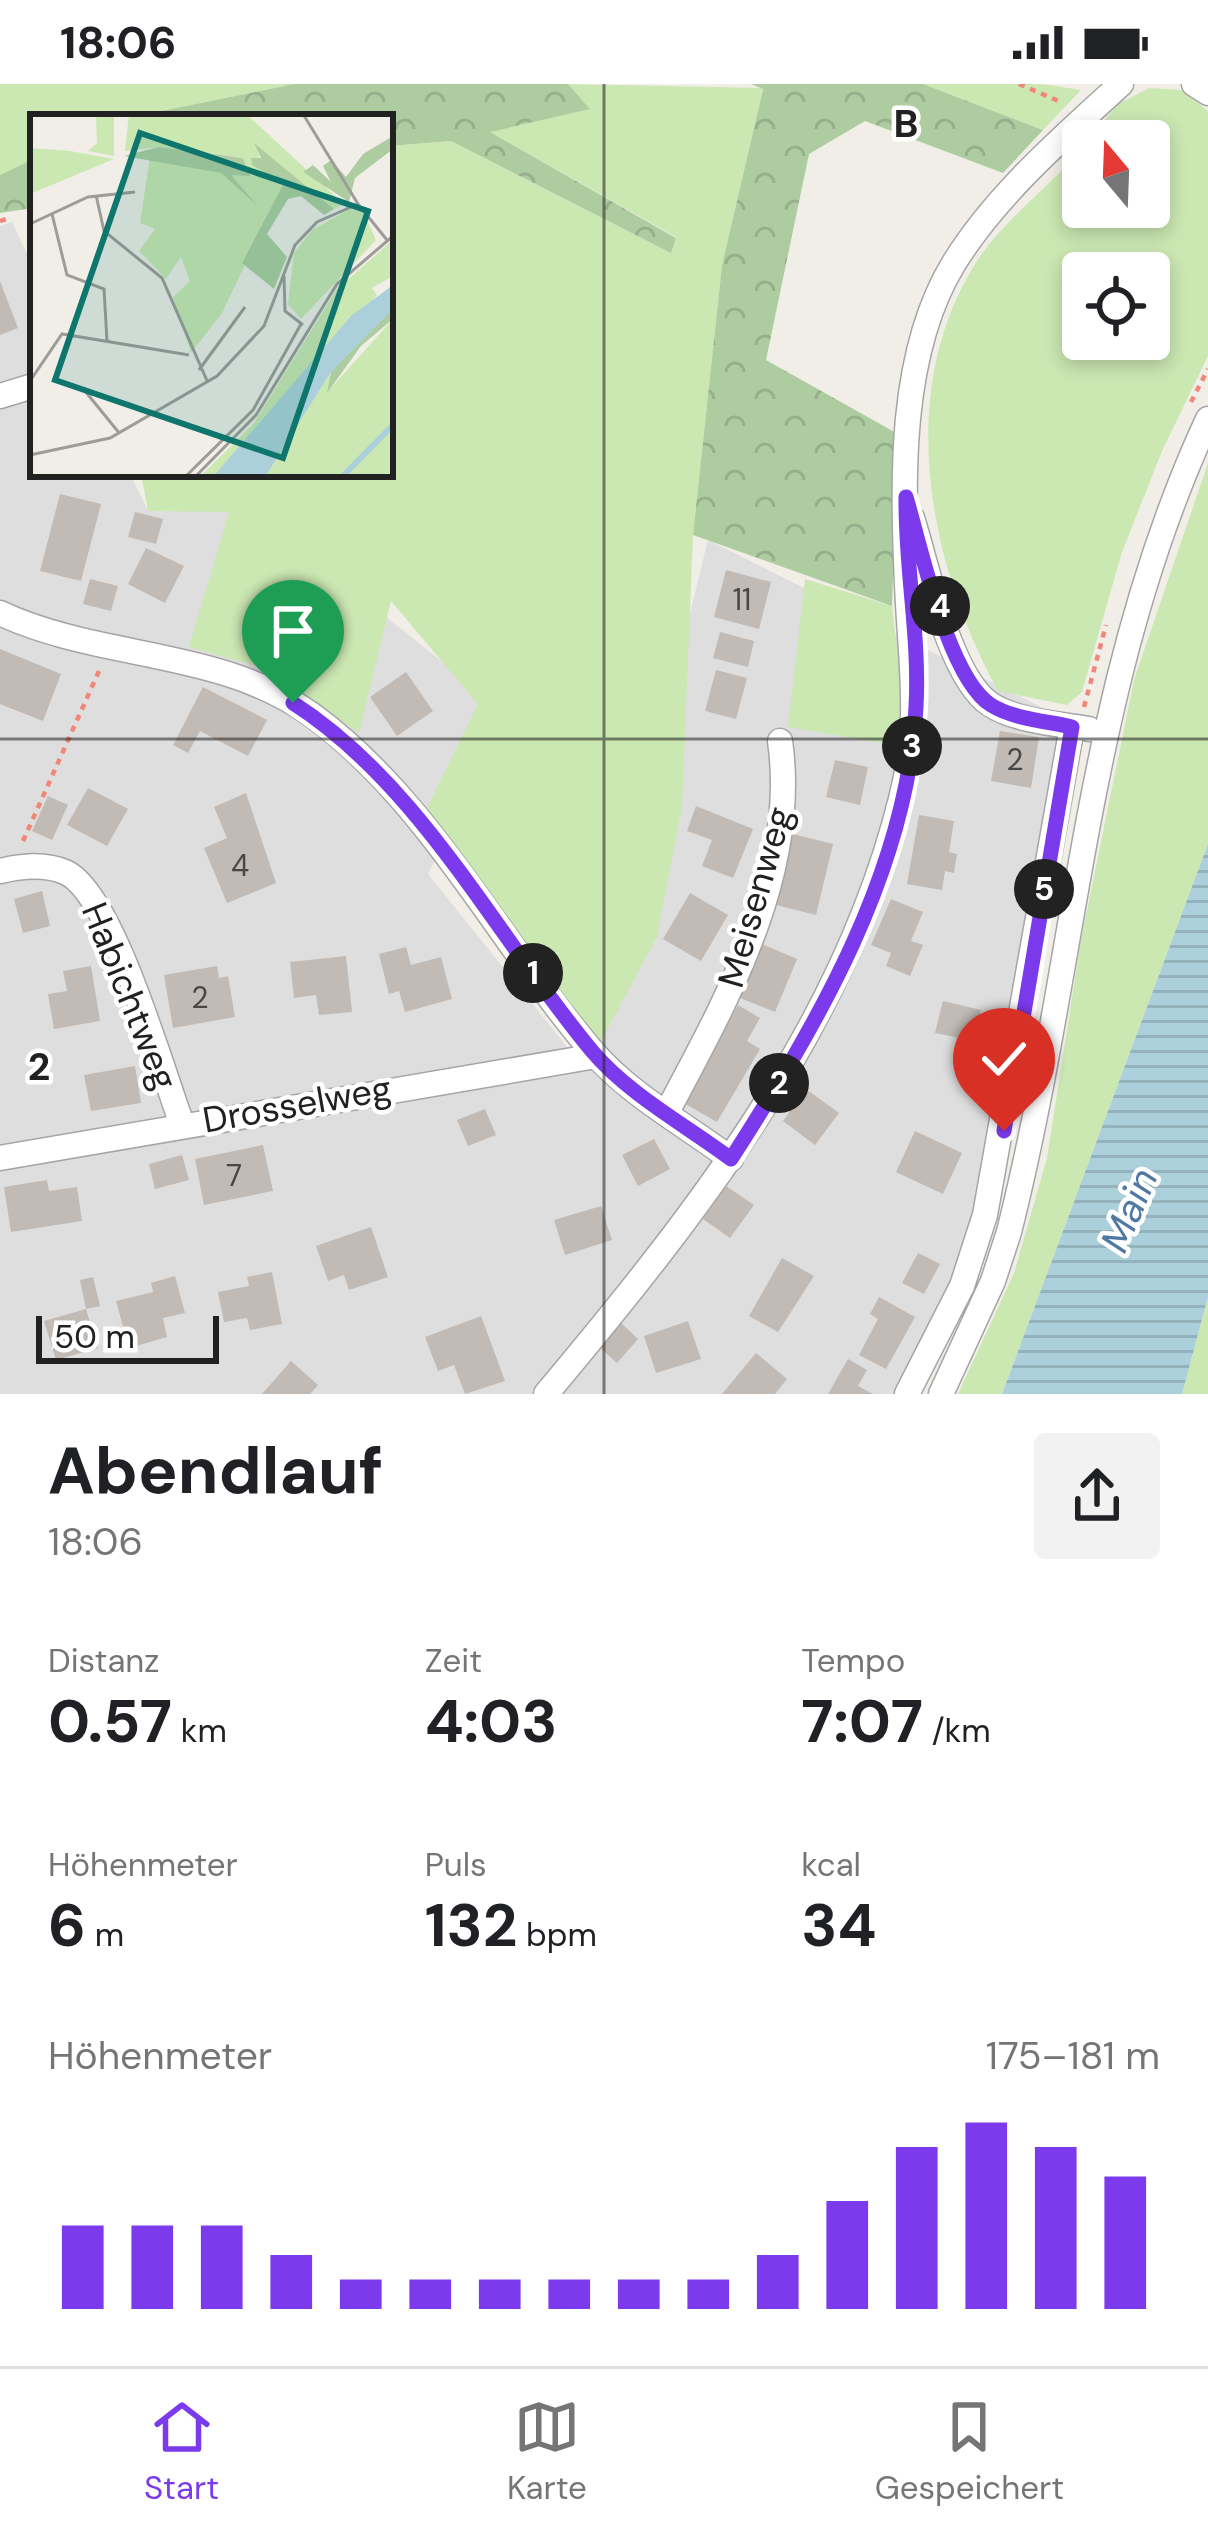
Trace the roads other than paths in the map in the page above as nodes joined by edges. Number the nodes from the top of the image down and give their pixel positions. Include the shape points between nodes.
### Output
1 (1120, 84) edge
2 (1194, 84) edge
3 (1208, 93) edge
4 (30, 387) edge
5 (0, 396) edge
6 (1208, 419) edge
7 (906, 497) junction
8 (0, 614) edge
9 (1072, 727) junction
10 (1103, 732) junction
11 (780, 741) dead end
12 (5, 870) edge
13 (596, 1056) junction
14 (668, 1112) junction
15 (182, 1124) junction
16 (0, 1158) edge
17 (731, 1159) junction
18 (546, 1394) edge
19 (907, 1394) edge
20 (940, 1394) edge

1 - 7 street via 986,220 953,265 918,362
2 - 3 street
4 - 5 street
6 - 10 street via 1140,586
7 - 9 street via 976,693 996,708
7 - 17 street via 916,712 886,850 812,1026
8 - 13 street via 211,668 273,692 340,738 397,796
9 - 10 street
9 - 19 street via 986,1215 962,1286
10 - 20 street via 1015,1210 993,1281
11 - 14 street, Meisenweg via 783,823 760,908 743,962
12 - 15 street, Habichtweg via 65,872 98,903
13 - 14 street
13 - 15 street, Drosselweg
14 - 17 street
15 - 16 street, Drosselweg
17 - 18 street

